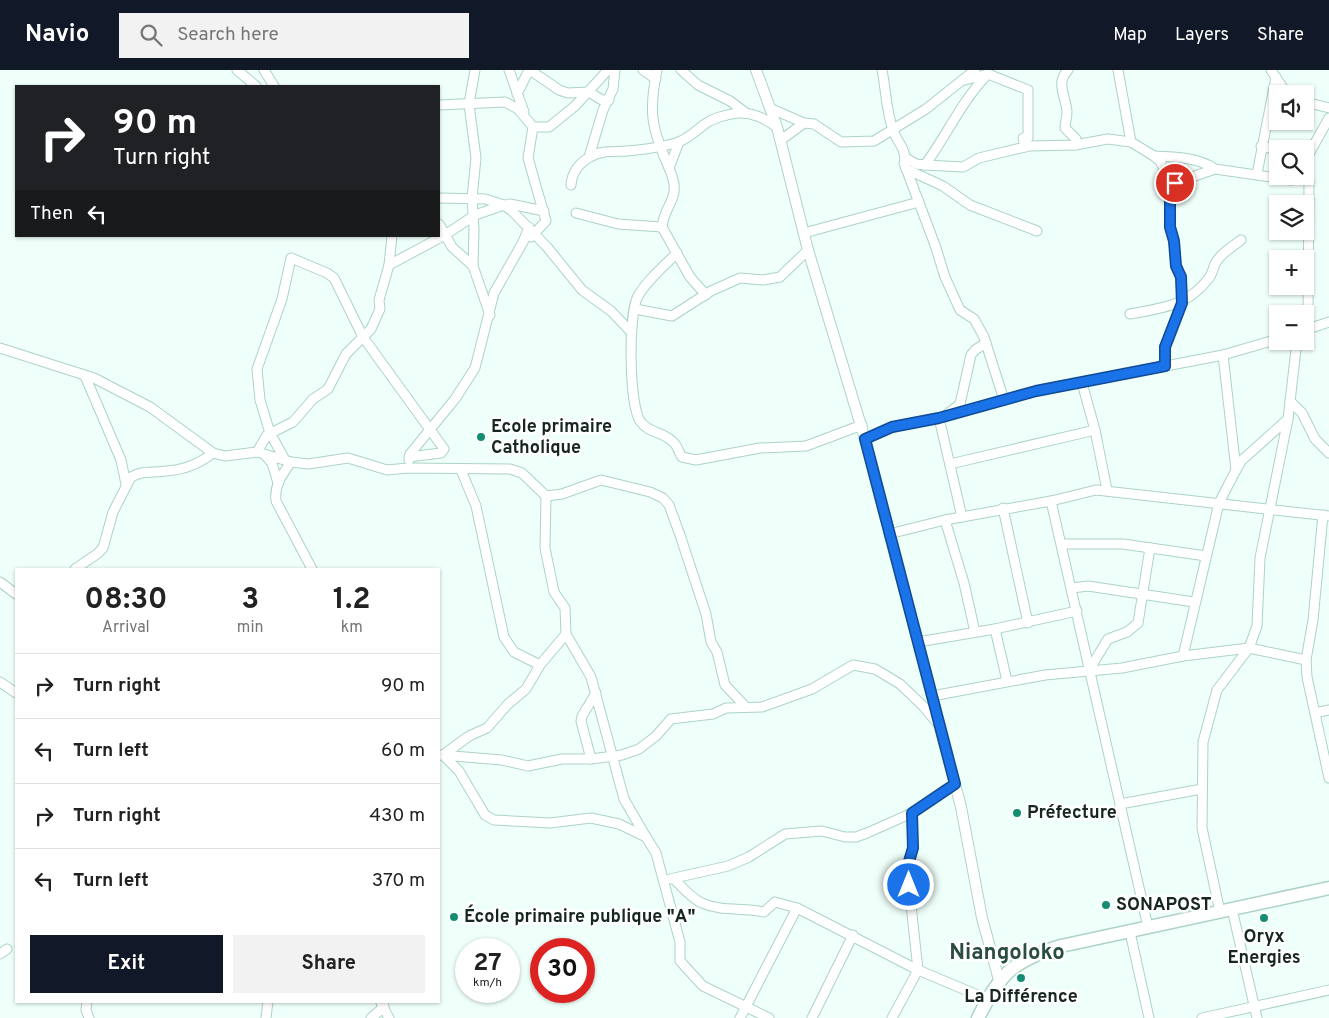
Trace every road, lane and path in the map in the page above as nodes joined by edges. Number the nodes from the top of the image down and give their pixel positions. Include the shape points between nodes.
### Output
1 (238, 70) edge
2 (264, 70) edge
3 (475, 70) edge
4 (522, 70) edge
5 (529, 70) edge
6 (608, 70) edge
7 (615, 70) edge
8 (643, 70) edge
9 (681, 70) edge
10 (756, 70) edge
11 (882, 70) edge
12 (975, 70) edge
13 (1068, 70) edge
14 (1118, 70) edge
15 (509, 71) edge
16 (988, 72) edge
17 (656, 74) edge
18 (1274, 74) edge
19 (963, 80) junction
20 (255, 85) edge
21 (273, 85) edge
22 (1281, 85) edge
23 (516, 92) junction
24 (590, 92) junction
25 (609, 100) junction
26 (492, 103) junction
27 (469, 104) junction
28 (1314, 104) edge
29 (440, 105) edge
30 (1329, 108) edge
31 (772, 109) junction
32 (746, 114) junction
33 (525, 117) junction
34 (1329, 118) edge
35 (804, 123) junction
36 (777, 127) junction
37 (533, 128) junction
38 (1326, 128) edge
39 (893, 130) junction
40 (781, 140) junction
41 (679, 142) junction
42 (1131, 142) junction
43 (1075, 145) junction
44 (1261, 146) junction
45 (660, 147) junction
46 (1024, 147) junction
47 (1314, 147) edge
48 (1269, 148) edge
49 (1154, 156) junction
50 (589, 157) junction
51 (906, 158) junction
52 (925, 165) junction
53 (670, 168) junction
54 (906, 169) junction
55 (1215, 169) junction
56 (1256, 174) junction
57 (1269, 176) edge
58 (571, 184) dead end
59 (1309, 185) edge
60 (1170, 188) junction
61 (440, 198) edge
62 (472, 198) junction
63 (920, 202) junction
64 (504, 205) junction
65 (544, 211) junction
66 (576, 213) dead end
67 (473, 217) junction
68 (440, 226) edge
69 (528, 227) junction
70 (662, 227) junction
71 (1037, 231) dead end
72 (804, 233) junction
73 (535, 234) junction
74 (445, 235) junction
75 (392, 237) edge
76 (1240, 240) dead end
77 (524, 242) junction
78 (808, 250) junction
79 (677, 253) junction
80 (389, 265) junction
81 (474, 266) junction
82 (706, 295) junction
83 (1182, 303) junction
84 (1308, 305) edge
85 (635, 309) junction
86 (1130, 314) dead end
87 (490, 315) junction
88 (1329, 322) edge
89 (1314, 327) edge
90 (631, 332) junction
91 (363, 337) junction
92 (1269, 342) edge
93 (986, 343) junction
94 (0, 348) edge
95 (1296, 350) edge
96 (1223, 355) junction
97 (1165, 366) junction
98 (85, 376) junction
99 (1082, 383) junction
100 (1004, 400) junction
101 (1290, 401) junction
102 (941, 417) junction
103 (1288, 418) junction
104 (862, 425) junction
105 (430, 428) junction
106 (1095, 430) junction
107 (270, 433) junction
108 (865, 439) junction
109 (1329, 452) edge
110 (213, 453) junction
111 (260, 453) junction
112 (409, 457) junction
113 (288, 461) junction
114 (950, 464) junction
115 (408, 468) junction
116 (462, 470) junction
117 (1236, 470) junction
118 (278, 483) junction
119 (126, 484) junction
120 (1107, 490) junction
121 (546, 496) junction
122 (1051, 501) junction
123 (1219, 503) junction
124 (1003, 508) junction
125 (1268, 509) junction
126 (962, 516) junction
127 (1326, 516) edge
128 (945, 520) junction
129 (889, 534) junction
130 (1062, 544) junction
131 (1150, 548) junction
132 (1206, 556) junction
133 (76, 568) edge
134 (311, 568) edge
135 (0, 582) edge
136 (1072, 588) junction
137 (15, 593) edge
138 (1144, 595) junction
139 (1194, 602) junction
140 (1076, 612) junction
141 (1028, 622) junction
142 (995, 629) junction
143 (975, 632) junction
144 (566, 634) junction
145 (918, 642) junction
146 (1249, 648) junction
147 (1184, 656) junction
148 (1306, 660) junction
149 (540, 665) junction
150 (1089, 670) junction
151 (1007, 681) junction
152 (596, 693) junction
153 (932, 696) junction
154 (746, 707) junction
155 (1329, 710) edge
156 (1315, 713) junction
157 (940, 725) junction
158 (441, 755) edge
159 (613, 756) junction
160 (591, 759) junction
161 (1329, 778) edge
162 (955, 784) junction
163 (1202, 789) junction
164 (1120, 804) junction
165 (912, 813) junction
166 (646, 838) junction
167 (663, 879) junction
168 (674, 879) junction
169 (1329, 888) edge
170 (796, 908) junction
171 (1226, 910) junction
172 (1148, 928) junction
173 (1130, 932) junction
174 (853, 935) junction
175 (918, 970) junction
176 (999, 980) junction
177 (1329, 990) edge
178 (987, 999) junction
179 (87, 1003) edge
180 (268, 1003) edge
181 (382, 1003) edge
182 (1255, 1006) junction
183 (746, 1007) junction
184 (90, 1018) edge
185 (266, 1018) edge
186 (372, 1018) edge
187 (388, 1018) edge
188 (740, 1018) edge
189 (768, 1018) edge
190 (812, 1018) edge
191 (892, 1018) edge
192 (978, 1018) edge
193 (1149, 1018) edge
194 (1202, 1018) edge
195 (1257, 1018) edge

1 - 20 street
2 - 21 street
3 - 27 street
4 - 15 street
5 - 23 street
5 - 24 street via 559,90
6 - 24 street
7 - 25 street
8 - 17 street
9 - 32 street via 698,85 730,101
10 - 31 main road
11 - 39 street
12 - 19 street
13 - 43 street via 1061,86 1067,111 1065,128 1076,139
14 - 42 street
15 - 23 street
16 - 19 street
16 - 46 street via 1028,90 1028,138 1023,138
16 - 52 street via 957,112 947,134
17 - 45 street via 652,127
18 - 22 street
18 - 44 street
19 - 39 street
23 - 26 street
23 - 33 street
24 - 25 street via 602,100
24 - 37 street via 549,127
25 - 50 street
26 - 27 street
26 - 33 street via 512,104
27 - 29 street
27 - 62 street via 476,158
28 - 30 street
31 - 35 street
31 - 36 main road
32 - 36 street via 763,118
32 - 41 street via 736,113 708,122
33 - 37 street
34 - 38 street
35 - 39 street via 814,124 837,140 848,143 874,141
35 - 40 street
36 - 40 main road
37 - 65 street via 528,158
38 - 47 street
39 - 51 street
40 - 72 main road
41 - 45 street
41 - 53 street
42 - 43 street via 1108,139
42 - 49 street
43 - 46 street
44 - 48 street
44 - 56 street
45 - 50 street via 600,152
45 - 53 street
46 - 52 street via 979,158 963,167
49 - 55 street via 1190,159
49 - 60 street via 1160,161
50 - 58 street via 581,163
51 - 52 street
51 - 54 street
53 - 70 street via 675,194
54 - 63 street
54 - 71 street via 943,186 970,205
55 - 56 street
55 - 60 street via 1175,183
56 - 57 street
59 - 84 street
60 - 83 street via 1170,227 1176,266 1181,277
61 - 62 street
62 - 64 street
62 - 67 street
63 - 72 street
63 - 93 street via 955,300 960,310 974,319
64 - 65 street
64 - 67 street
64 - 69 street
65 - 73 street via 546,220
66 - 70 street via 618,224
67 - 74 street
67 - 81 street
68 - 74 street
69 - 73 street
69 - 77 street
70 - 79 street
72 - 78 main road
73 - 77 street
73 - 90 street via 582,290 611,311
74 - 80 street
74 - 81 street via 452,247
75 - 80 street
76 - 83 street via 1215,263 1211,275 1198,292
77 - 87 street via 494,293
78 - 82 street via 780,277 763,280 740,278
78 - 104 main road
79 - 82 street via 690,277
79 - 85 street via 658,270 637,297
80 - 91 street via 377,319
81 - 87 street
82 - 85 street via 672,316
83 - 86 street
83 - 97 street via 1165,347
85 - 90 street
87 - 105 street via 475,368 455,399
88 - 89 street
90 - 104 street via 634,407 640,421 647,429 672,440 688,460 760,448 806,446
91 - 105 street
91 - 107 street via 346,354 328,389 319,393 293,422
91 - 107 street via 334,278 291,258 282,299 258,369 260,400
92 - 96 street
93 - 100 street
93 - 102 street via 971,355 960,404
94 - 98 street
95 - 101 street
96 - 97 street
96 - 117 street
97 - 99 street
98 - 110 street via 150,407
98 - 119 street via 121,460
99 - 100 street
99 - 106 street
100 - 102 street
101 - 103 street
101 - 109 street via 1302,413 1315,439
102 - 108 street via 892,427
102 - 114 street
103 - 117 street via 1248,454
103 - 125 street
104 - 108 main road
105 - 112 street
105 - 112 street via 444,448 443,453
106 - 114 street
106 - 120 street
107 - 111 street
107 - 113 street
108 - 129 main road
110 - 111 street via 225,456
110 - 119 street via 184,468 140,473
111 - 113 street
111 - 118 street via 272,463
112 - 115 street
113 - 115 street via 319,463 348,458 386,470
113 - 118 street
114 - 126 street
115 - 116 street
116 - 121 street via 510,469 522,473
116 - 149 street via 476,506 504,637 514,652
117 - 123 street
118 - 134 street via 276,501
119 - 133 street via 113,512 103,548
120 - 122 street
120 - 123 street
121 - 144 street via 545,548 554,592 565,608
121 - 154 street via 562,494 601,480 663,498 669,505 706,614 710,642 717,652 725,685
122 - 124 street
122 - 130 street
123 - 125 street
123 - 132 street
124 - 126 street
124 - 141 street
125 - 127 street
125 - 146 street via 1260,558 1257,626
126 - 128 street
127 - 148 street
128 - 129 street
128 - 143 street
129 - 145 main road
130 - 131 street via 1123,544
130 - 136 street
131 - 132 street
131 - 138 street
132 - 139 street
135 - 137 street
136 - 138 street via 1088,586
136 - 140 street
138 - 139 street
138 - 150 street via 1138,623 1127,632 1108,638
139 - 147 street
140 - 141 street
140 - 150 street
141 - 142 street
142 - 143 street
142 - 151 street
143 - 145 street
144 - 149 street
144 - 152 street via 591,677
145 - 153 main road
146 - 147 street
146 - 148 street
146 - 163 street via 1217,690 1203,742
147 - 150 street via 1122,668
148 - 156 street
149 - 158 street via 526,689 487,728
150 - 151 street
150 - 164 street
151 - 153 street
152 - 159 street
152 - 160 street via 581,721
153 - 157 main road
154 - 157 street via 762,707 792,697 853,665 875,668 900,684
154 - 159 street via 671,719 639,749
155 - 156 street
156 - 161 street
157 - 162 main road
158 - 160 street via 502,760 528,766 562,759
158 - 166 street via 459,771 485,815 494,820 550,822 591,818 618,824
159 - 160 street
159 - 166 street via 624,798
162 - 165 street
162 - 176 main road via 982,918
163 - 164 street
163 - 171 street via 1202,828
164 - 172 street
165 - 168 street via 856,837 822,831 785,834 728,866
165 - 175 street via 913,848 907,868
166 - 167 street via 656,853
167 - 168 street
167 - 183 street via 680,942 680,961 703,986
168 - 170 street via 700,902 725,909 746,908 764,912 775,902
169 - 171 highway
170 - 174 street
170 - 183 street
171 - 172 highway
171 - 182 street
172 - 173 highway
173 - 176 highway via 1061,946 1028,958
173 - 193 street
174 - 175 street
174 - 190 street
175 - 178 street
175 - 191 street
176 - 178 highway
177 - 182 street
178 - 192 highway
179 - 184 street
180 - 185 street
181 - 186 street
181 - 187 street
182 - 194 street
182 - 195 street
183 - 188 street
183 - 189 street

